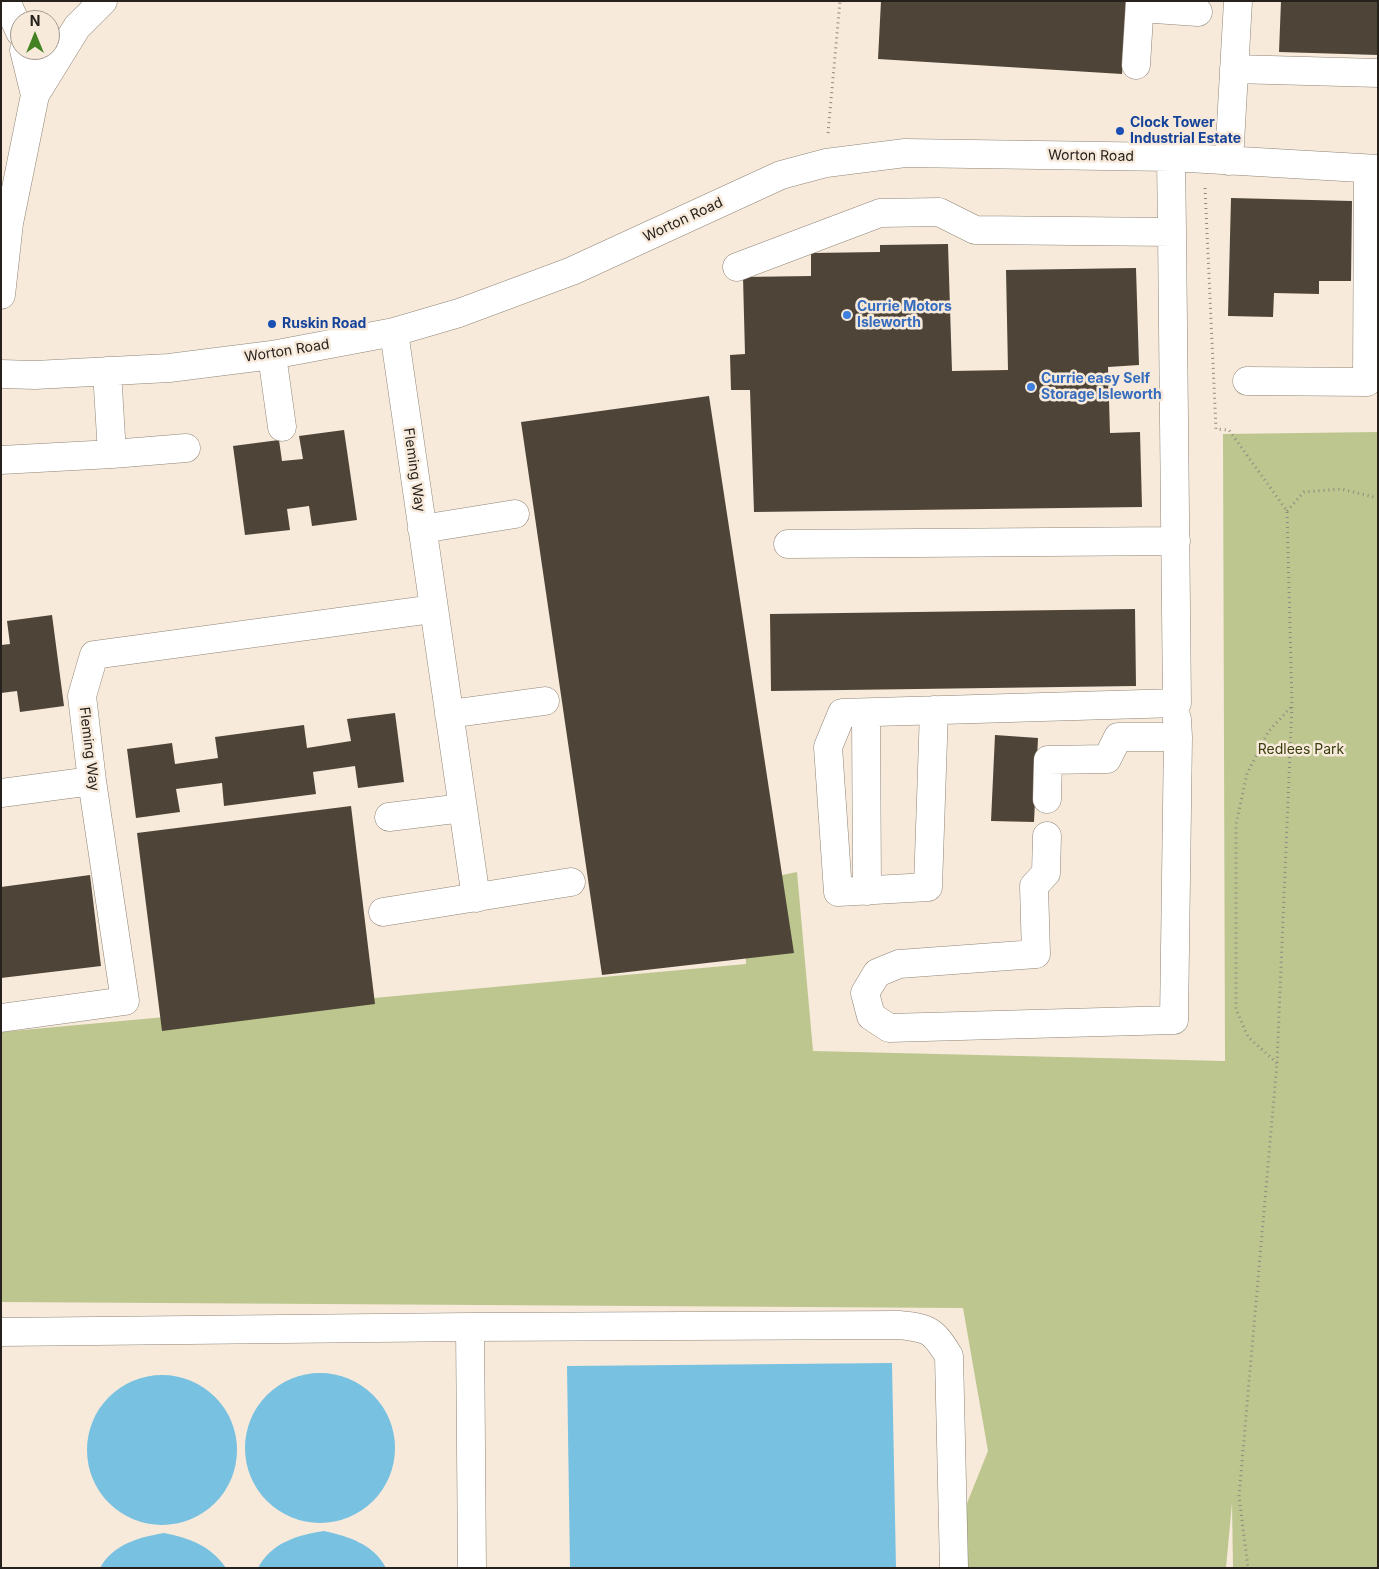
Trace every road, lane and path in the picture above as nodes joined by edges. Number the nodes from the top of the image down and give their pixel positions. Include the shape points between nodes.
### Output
1 (103, 1) edge
2 (840, 1) edge
3 (1238, 1) edge
4 (1140, 5) edge
5 (1198, 12) dead end
6 (26, 60) edge
7 (1136, 65) dead end
8 (1234, 69) junction
9 (1378, 73) edge
10 (35, 95) junction
11 (1171, 158) junction
12 (1216, 161) junction
13 (826, 163) junction
14 (1373, 169) edge
15 (1172, 232) junction
16 (737, 267) dead end
17 (1, 295) edge
18 (394, 332) junction
19 (272, 355) junction
20 (107, 371) junction
21 (1, 374) edge
22 (1247, 381) dead end
23 (282, 427) dead end
24 (186, 448) dead end
25 (112, 454) junction
26 (1, 460) edge
27 (1378, 498) edge
28 (1286, 511) junction
29 (515, 514) dead end
30 (422, 529) junction
31 (1176, 541) junction
32 (788, 544) dead end
33 (433, 609) junction
34 (546, 701) dead end
35 (1177, 703) junction
36 (1292, 705) junction
37 (934, 710) junction
38 (866, 713) junction
39 (449, 714) junction
40 (1178, 738) junction
41 (92, 781) junction
42 (1, 793) edge
43 (1048, 799) dead end
44 (463, 808) junction
45 (389, 817) dead end
46 (1046, 836) dead end
47 (571, 882) dead end
48 (867, 891) junction
49 (476, 898) junction
50 (383, 912) dead end
51 (1, 1018) edge
52 (1278, 1063) junction
53 (470, 1327) junction
54 (1, 1332) edge
55 (472, 1568) edge
56 (954, 1568) edge
57 (1248, 1568) edge

1 - 10 street via 77,27
2 - 13 path
3 - 8 street
4 - 5 street
4 - 7 street
6 - 10 street
8 - 9 street
8 - 12 street
10 - 17 street via 9,223
11 - 12 street, Worton Road
11 - 13 street, Worton Road via 905,153
11 - 15 street
12 - 14 street, Worton Road
12 - 28 path via 1216,429 1229,430
13 - 18 street, Worton Road via 781,174 572,271 459,313
14 - 22 street via 1367,382
15 - 16 street via 975,230 939,212 880,213
15 - 31 street
18 - 19 street, Worton Road
18 - 30 street, Fleming Way
19 - 20 street, Worton Road via 169,368
19 - 23 street
20 - 21 street, Worton Road
20 - 25 street
24 - 25 street
25 - 26 street
27 - 28 path via 1342,489 1304,492
28 - 36 path
29 - 30 street
30 - 33 street, Fleming Way
31 - 32 street
31 - 35 street
33 - 39 street, Fleming Way
33 - 41 street, Fleming Way via 94,655 82,696
34 - 39 street
35 - 37 street
35 - 40 street
36 - 52 path
36 - 52 path via 1268,732 1247,774 1236,824 1236,1009 1248,1037
37 - 38 street
37 - 48 street via 928,887
38 - 48 street
38 - 48 street via 842,713 828,747 838,892
39 - 44 street, Fleming Way
40 - 43 street via 1118,738 1107,759 1048,760
40 - 46 street via 1174,1020 889,1028 871,1016 865,993 877,972 899,964 1036,954 1034,886 1046,873
41 - 42 street
41 - 51 street, Fleming Way via 125,1000
44 - 45 street
44 - 49 street, Fleming Way
47 - 49 street
49 - 50 street
52 - 57 path via 1239,1496
53 - 54 street
53 - 55 street
53 - 56 street via 923,1327 938,1339 949,1356

